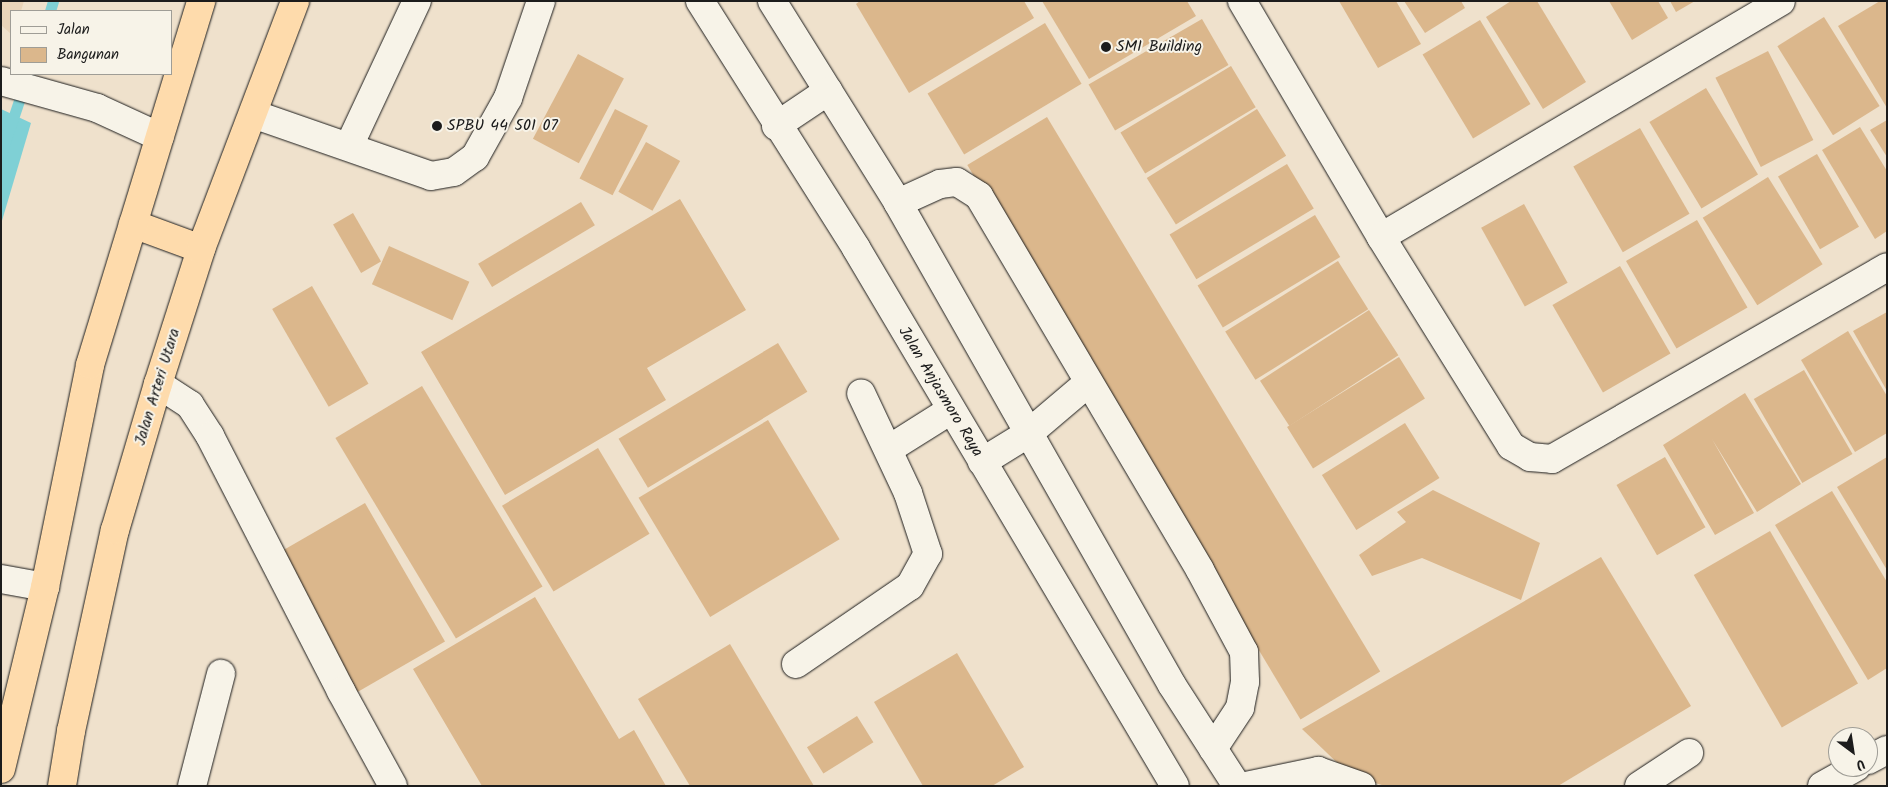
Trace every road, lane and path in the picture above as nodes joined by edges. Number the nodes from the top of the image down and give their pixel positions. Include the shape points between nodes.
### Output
1 (201, 1) edge
2 (295, 1) edge
3 (417, 1) edge
4 (541, 1) edge
5 (700, 1) edge
6 (772, 1) edge
7 (1242, 1) edge
8 (1780, 1) edge
9 (1, 81) edge
10 (828, 91) junction
11 (253, 114) junction
12 (776, 126) junction
13 (160, 137) junction
14 (349, 146) junction
15 (898, 203) junction
16 (133, 224) junction
17 (1381, 237) junction
18 (201, 249) junction
19 (1887, 267) edge
20 (1088, 383) junction
21 (158, 384) junction
22 (861, 393) dead end
23 (951, 410) junction
24 (1029, 434) junction
25 (889, 449) junction
26 (982, 462) junction
27 (1, 579) edge
28 (45, 588) junction
29 (796, 664) dead end
30 (221, 674) dead end
31 (1214, 749) junction
32 (1689, 754) dead end
33 (1, 769) edge
34 (1838, 777) edge
35 (62, 786) edge
36 (192, 786) edge
37 (393, 786) edge
38 (1175, 786) edge
39 (1237, 786) edge
40 (1246, 786) edge
41 (1361, 786) edge
42 (1639, 786) edge
43 (1822, 786) edge

1 - 13 highway
2 - 11 highway, Jalan Arteri Utara
3 - 14 street
4 - 14 street via 508,98 475,157 454,172 431,176
5 - 12 street, Jalan Anjasmoro Raya
6 - 10 street
7 - 17 street
8 - 17 street
9 - 13 street via 97,108
10 - 12 street
10 - 15 street
11 - 14 street
11 - 18 highway, Jalan Arteri Utara
12 - 23 street, Jalan Anjasmoro Raya via 856,248
13 - 16 highway
15 - 20 street via 940,184 957,182 979,196
15 - 24 street
16 - 18 highway
16 - 28 highway via 90,365
17 - 19 street via 1511,446 1530,458 1552,459
18 - 21 highway, Jalan Arteri Utara
20 - 24 street
20 - 31 street via 1200,570 1244,652 1245,682 1240,708
21 - 35 highway, Jalan Arteri Utara via 116,530 71,731
21 - 37 street via 190,405 210,436
22 - 25 street
23 - 25 street
23 - 26 street, Jalan Anjasmoro Raya
24 - 26 street
24 - 31 street via 1172,685
25 - 29 street via 918,519 928,554 910,586
26 - 38 street, Jalan Anjasmoro Raya
27 - 28 street
28 - 33 highway
30 - 36 street
31 - 39 street
32 - 42 street
34 - 43 street
40 - 41 street via 1318,771

